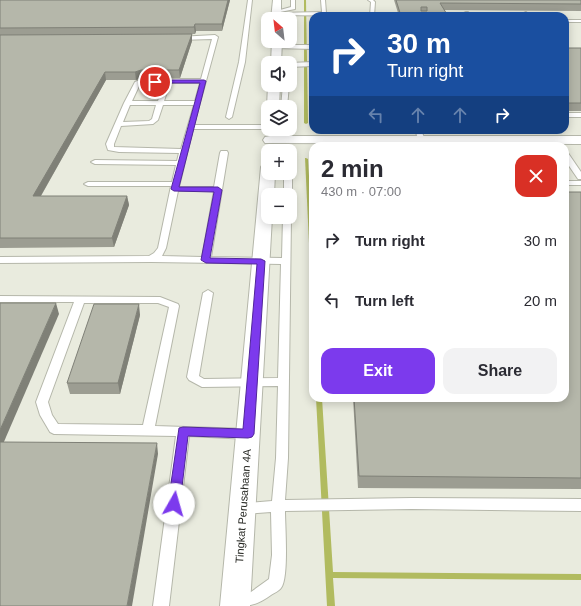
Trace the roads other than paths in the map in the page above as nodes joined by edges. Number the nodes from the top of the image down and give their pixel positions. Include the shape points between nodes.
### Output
1 (250, 0) edge
2 (293, 0) edge
3 (323, 0) edge
4 (370, 0) edge
5 (279, 11) edge
6 (324, 12) edge
7 (372, 12) edge
8 (297, 17) edge
9 (309, 17) edge
10 (569, 21) edge
11 (581, 21) edge
12 (174, 38) edge
13 (297, 47) edge
14 (309, 47) edge
15 (297, 64) edge
16 (309, 64) edge
17 (204, 81) junction
18 (168, 82) junction
19 (127, 103) junction
20 (160, 103) junction
21 (197, 103) junction
22 (569, 115) edge
23 (581, 115) edge
24 (229, 117) dead end
25 (118, 124) junction
26 (191, 127) junction
27 (297, 132) edge
28 (420, 135) edge
29 (270, 137) edge
30 (350, 140) junction
31 (581, 140) edge
32 (335, 142) edge
33 (468, 142) edge
34 (552, 142) edge
35 (309, 145) edge
36 (297, 149) edge
37 (185, 151) junction
38 (224, 153) dead end
39 (569, 160) edge
40 (95, 162) dead end
41 (180, 163) junction
42 (581, 177) edge
43 (268, 183) edge
44 (569, 183) edge
45 (581, 183) edge
46 (88, 184) dead end
47 (175, 187) junction
48 (218, 190) junction
49 (287, 224) edge
50 (151, 259) junction
51 (0, 260) edge
52 (206, 260) junction
53 (261, 261) junction
54 (286, 261) junction
55 (208, 293) dead end
56 (0, 299) edge
57 (80, 300) junction
58 (252, 382) junction
59 (284, 382) junction
60 (148, 430) junction
61 (183, 431) junction
62 (248, 434) junction
63 (281, 505) junction
64 (581, 505) edge
65 (242, 508) junction
66 (161, 606) edge
67 (235, 606) edge

1 - 24 lane via 242,62
2 - 5 lane via 293,8
3 - 6 lane
4 - 7 lane
8 - 9 lane
10 - 11 lane
12 - 17 lane via 215,37
13 - 14 lane
15 - 16 lane
17 - 18 lane
17 - 21 lane
18 - 19 lane via 137,83
18 - 20 lane
19 - 20 lane
19 - 25 lane
20 - 21 lane
20 - 25 lane via 155,120 151,123
21 - 26 lane
22 - 23 lane
25 - 37 lane via 110,144 111,148
26 - 29 lane
26 - 37 lane
27 - 30 street
28 - 30 street
28 - 33 street
29 - 30 street
30 - 32 street
31 - 34 street
35 - 36 street
37 - 41 lane
38 - 48 lane
39 - 42 lane
40 - 41 lane
41 - 47 lane
43 - 53 street, Tingkat Perusahaan 4A
44 - 45 lane
46 - 47 lane
47 - 48 lane
47 - 50 lane via 162,248 158,255
48 - 52 lane
49 - 54 lane
50 - 51 lane
50 - 52 lane
52 - 53 lane
53 - 54 lane
53 - 58 street, Tingkat Perusahaan 4A
54 - 59 lane
55 - 58 lane via 193,377 202,383
56 - 57 lane
57 - 60 lane via 160,300 174,306
57 - 60 lane via 42,402 46,415 54,429
58 - 59 lane
58 - 62 street, Tingkat Perusahaan 4A
59 - 63 lane
60 - 61 lane
61 - 62 lane
61 - 66 lane
62 - 65 street, Tingkat Perusahaan 4A
63 - 64 lane
63 - 65 lane
63 - 67 lane via 276,583 256,597
65 - 67 street, Tingkat Perusahaan 4A

